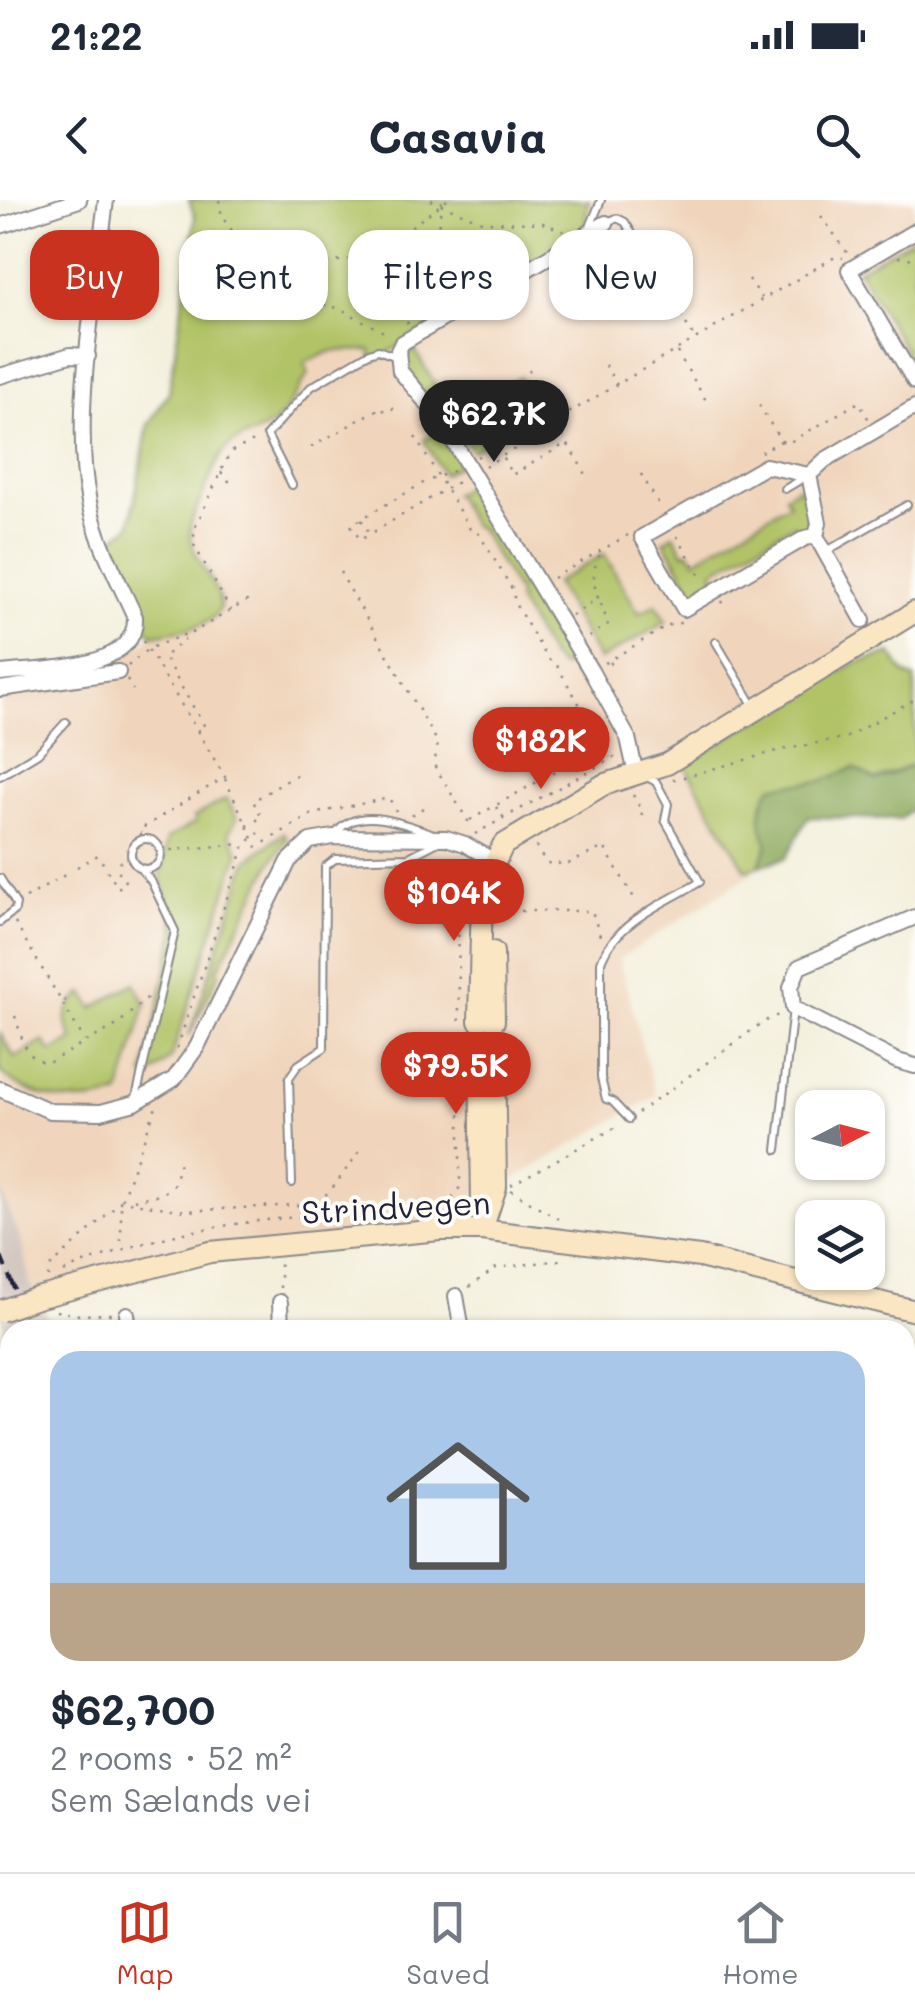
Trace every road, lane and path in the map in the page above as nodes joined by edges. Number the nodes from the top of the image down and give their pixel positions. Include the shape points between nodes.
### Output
1 (80, 200) edge
2 (106, 200) edge
3 (219, 200) edge
4 (431, 200) edge
5 (601, 200) edge
6 (443, 202) edge
7 (821, 216) dead end
8 (606, 223) joint
9 (0, 226) edge
10 (232, 230) edge
11 (567, 230) edge
12 (582, 230) edge
13 (589, 230) edge
14 (630, 230) edge
15 (915, 232) edge
16 (549, 253) edge
17 (834, 257) dead end
18 (852, 260) dead end
19 (328, 262) edge
20 (749, 278) dead end
21 (763, 299) junction
22 (328, 306) edge
23 (684, 320) edge
24 (402, 334) dead end
25 (394, 339) dead end
26 (696, 339) junction
27 (676, 350) junction
28 (88, 356) junction
29 (398, 358) junction
30 (910, 363) edge
31 (606, 367) dead end
32 (529, 370) dead end
33 (0, 376) edge
34 (915, 382) edge
35 (616, 385) junction
36 (706, 400) dead end
37 (470, 405) dead end
38 (759, 405) dead end
39 (396, 406) dead end
40 (915, 407) edge
41 (555, 413) junction
42 (558, 419) junction
43 (556, 425) junction
44 (876, 430) junction
45 (267, 436) junction
46 (415, 437) dead end
47 (781, 441) junction
48 (567, 443) junction
49 (455, 444) junction
50 (311, 447) dead end
51 (502, 457) junction
52 (467, 463) junction
53 (489, 464) dead end
54 (766, 466) junction
55 (220, 471) junction
56 (641, 474) dead end
57 (808, 475) junction
58 (587, 476) dead end
59 (440, 479) junction
60 (292, 484) dead end
61 (234, 487) dead end
62 (446, 489) junction
63 (785, 489) dead end
64 (205, 504) junction
65 (907, 504) dead end
66 (213, 506) dead end
67 (361, 519) junction
68 (668, 521) junction
69 (633, 532) dead end
70 (370, 534) junction
71 (816, 536) junction
72 (603, 550) junction
73 (824, 553) junction
74 (340, 572) dead end
75 (540, 586) junction
76 (711, 594) junction
77 (252, 598) dead end
78 (598, 598) junction
79 (726, 609) dead end
80 (230, 610) junction
81 (915, 612) edge
82 (574, 615) dead end
83 (863, 620) dead end
84 (687, 622) dead end
85 (136, 630) junction
86 (190, 634) junction
87 (587, 638) dead end
88 (716, 642) dead end
89 (148, 650) junction
90 (609, 660) junction
91 (616, 670) dead end
92 (590, 671) junction
93 (118, 672) joint
94 (0, 673) edge
95 (0, 689) edge
96 (915, 699) edge
97 (756, 709) junction
98 (588, 716) junction
99 (66, 722) dead end
100 (196, 731) junction
101 (625, 753) dead end
102 (581, 758) junction
103 (611, 758) junction
104 (213, 759) junction
105 (206, 762) dead end
106 (593, 768) junction
107 (298, 774) dead end
108 (0, 776) edge
109 (225, 776) junction
110 (640, 782) junction
111 (507, 790) dead end
112 (386, 792) dead end
113 (510, 797) junction
114 (390, 798) junction
115 (496, 806) junction
116 (423, 808) dead end
117 (396, 812) dead end
118 (411, 816) dead end
119 (638, 817) dead end
120 (505, 820) junction
121 (468, 821) junction
122 (462, 826) dead end
123 (246, 827) junction
124 (512, 832) dead end
125 (259, 833) dead end
126 (472, 836) dead end
127 (252, 837) junction
128 (446, 838) junction
129 (143, 839) junction
130 (245, 844) junction
131 (536, 844) dead end
132 (160, 851) junction
133 (116, 852) dead end
134 (460, 858) dead end
135 (120, 862) junction
136 (136, 864) junction
137 (77, 867) dead end
138 (70, 872) dead end
139 (494, 874) junction
140 (520, 876) dead end
141 (0, 878) edge
142 (634, 897) dead end
143 (16, 904) junction
144 (500, 911) dead end
145 (11, 915) junction
146 (915, 917) edge
147 (0, 922) edge
148 (605, 950) junction
149 (146, 992) dead end
150 (71, 996) dead end
151 (149, 997) junction
152 (62, 1002) junction
153 (156, 1005) junction
154 (793, 1008) junction
155 (15, 1016) dead end
156 (477, 1021) joint
157 (86, 1042) junction
158 (478, 1047) junction
159 (177, 1049) dead end
160 (915, 1066) edge
161 (0, 1089) edge
162 (158, 1100) dead end
163 (135, 1103) junction
164 (629, 1119) junction
165 (777, 1150) dead end
166 (360, 1151) dead end
167 (183, 1160) dead end
168 (292, 1183) joint
169 (133, 1200) junction
170 (121, 1201) junction
171 (297, 1205) junction
172 (307, 1216) junction
173 (482, 1230) junction
174 (566, 1230) dead end
175 (122, 1240) dead end
176 (564, 1250) dead end
177 (280, 1255) dead end
178 (456, 1296) joint
179 (280, 1302) joint
180 (40, 1304) junction
181 (915, 1310) edge
182 (0, 1311) edge
183 (127, 1314) joint
184 (128, 1320) edge
185 (281, 1320) edge
186 (460, 1320) edge

1 - 9 street
2 - 28 street
3 - 10 path
4 - 6 path
5 - 12 lane
6 - 11 path via 484,222
6 - 19 path via 370,256
6 - 24 path via 433,262
7 - 18 path
8 - 13 street
8 - 14 lane via 617,218
15 - 30 street via 849,270
16 - 29 street via 402,343
17 - 21 path
20 - 21 path
21 - 26 path
22 - 25 path
23 - 26 path
26 - 27 path
27 - 35 path
27 - 36 path
28 - 33 street
28 - 85 street via 88,500
29 - 45 lane via 378,350 311,387
29 - 49 street via 400,371
30 - 34 street
31 - 35 path
32 - 41 path
35 - 42 path
37 - 49 path
38 - 47 path
39 - 50 path via 385,412 382,407
40 - 44 street
41 - 42 path
41 - 52 path
42 - 43 path
43 - 48 path
43 - 51 path
44 - 47 path via 858,402
44 - 57 street
45 - 55 path via 230,452
45 - 60 lane
46 - 59 path
47 - 54 path via 758,454
48 - 51 path via 512,474
48 - 58 path
49 - 52 street
51 - 53 path
52 - 59 path
52 - 75 street
54 - 57 street
54 - 68 street
55 - 61 path
55 - 64 path
56 - 68 path
57 - 63 lane
57 - 71 street
59 - 62 path
59 - 67 path
62 - 70 path
62 - 98 path
64 - 66 path
64 - 80 path via 194,545
65 - 73 lane
67 - 70 path
67 - 70 path via 351,525 360,540
68 - 76 path
68 - 76 street via 642,537 684,609
69 - 72 path
71 - 73 street
71 - 76 street
72 - 75 path
72 - 78 path via 594,577
73 - 83 street
74 - 121 path via 438,743 434,765
75 - 92 street
76 - 79 path
77 - 80 path
78 - 82 path
78 - 87 path via 608,624
80 - 86 path
81 - 97 street
84 - 90 path via 671,624
85 - 89 path
85 - 94 street via 114,656
86 - 89 path
86 - 100 path via 164,656 205,727
88 - 97 lane
89 - 93 path
89 - 100 path
90 - 91 path
90 - 92 path
92 - 110 street via 628,738
93 - 95 street
96 - 110 path via 847,737 686,778
97 - 110 street
98 - 102 path
98 - 103 path
99 - 108 lane via 38,753
100 - 104 path
101 - 103 path
102 - 106 path
102 - 113 path
103 - 106 path
104 - 105 path
104 - 109 path
106 - 120 path
107 - 123 path via 252,801 262,817
109 - 123 path
109 - 129 path via 139,830
110 - 119 path
110 - 139 street via 603,785 515,837 503,845
110 - 148 lane via 668,804 665,820 700,882 624,929
111 - 113 path
112 - 114 path
113 - 115 path
114 - 117 path
114 - 127 path via 312,814 256,847
115 - 120 path
115 - 121 path
116 - 118 path
120 - 124 path
120 - 126 path
121 - 122 path
123 - 127 path
125 - 127 path
127 - 130 path
128 - 139 street via 465,844
128 - 163 street via 310,841 289,861 197,1047 174,1079
128 - 168 lane via 409,857 336,859 326,868 324,1048 290,1078
129 - 132 lane
129 - 136 lane via 132,848
130 - 132 path
130 - 159 path
131 - 142 path via 546,863 568,864 604,847
132 - 136 lane via 156,864
133 - 135 path
134 - 156 path
135 - 136 path
135 - 137 path via 126,883 118,888 98,855
136 - 153 lane via 175,931
138 - 143 path
139 - 140 path
139 - 156 street via 479,910
141 - 143 lane
143 - 145 lane
144 - 148 path via 592,911
145 - 147 lane
145 - 152 path
146 - 154 street via 799,967 791,987
148 - 164 lane via 601,1078 606,1099
149 - 151 path
150 - 152 path
151 - 153 path
151 - 157 path
152 - 157 path
153 - 163 lane
154 - 160 street
154 - 164 path via 763,1022
154 - 165 lane
155 - 157 path via 34,1060 48,1063
158 - 172 path via 454,1199 430,1208
158 - 173 street
158 - 173 street via 496,1187
161 - 163 street via 50,1111 101,1112
162 - 170 path
164 - 174 path via 505,1187 557,1216
166 - 172 path
167 - 169 path via 168,1190
168 - 171 path
169 - 170 path
169 - 171 path via 185,1211
170 - 172 path via 49,1268 47,1282 77,1265 203,1227
170 - 175 path
171 - 172 path
173 - 180 street, Strindvegen via 210,1252
173 - 181 street, Strindvegen via 700,1257
176 - 178 path via 560,1260 496,1268
177 - 179 path
178 - 186 street
179 - 185 street
180 - 182 street, Strindvegen, bridge
180 - 183 path via 79,1315
183 - 184 street

